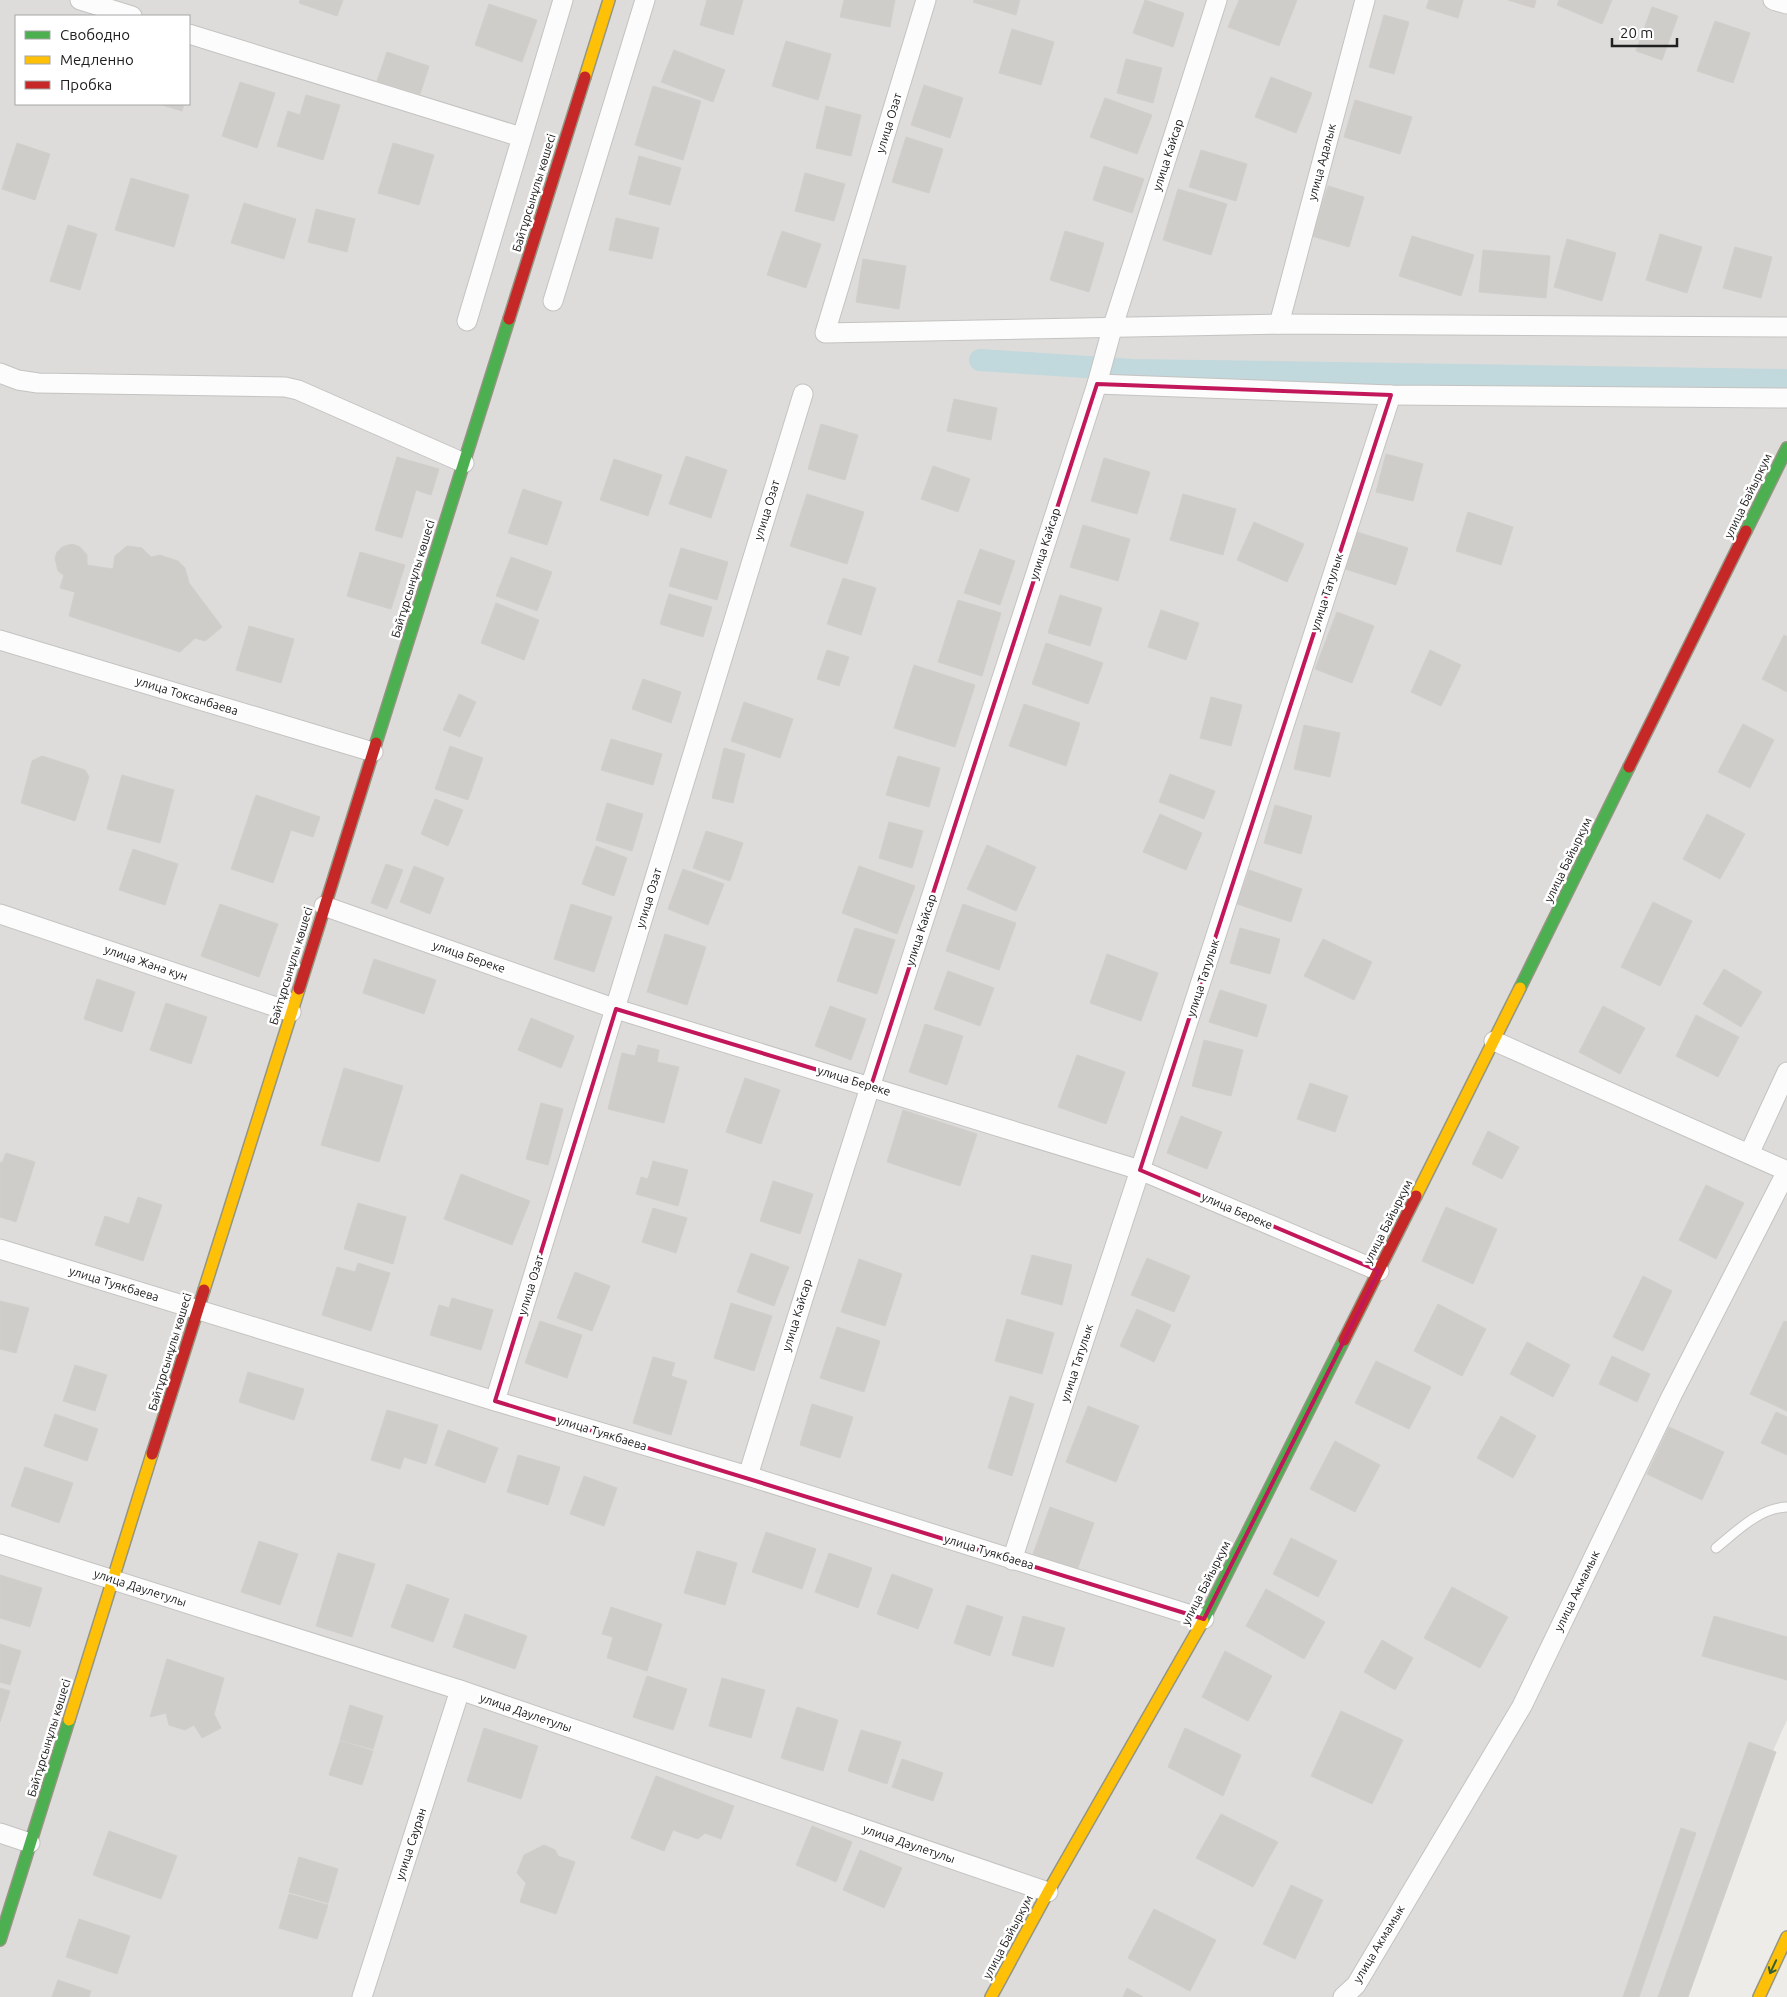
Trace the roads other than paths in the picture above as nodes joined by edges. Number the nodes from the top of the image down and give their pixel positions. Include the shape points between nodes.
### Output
1 (80, 0) edge
2 (563, 0) edge
3 (609, 0) edge
4 (645, 0) edge
5 (926, 0) edge
6 (1217, 0) edge
7 (1365, 0) edge
8 (1773, 0) edge
9 (1787, 4) edge
10 (129, 15) edge
11 (190, 34) edge
12 (521, 137) junction
13 (553, 301) dead end
14 (467, 321) dead end
15 (1278, 324) junction
16 (1787, 327) edge
17 (1111, 334) junction
18 (0, 373) edge
19 (1097, 384) junction
20 (803, 394) dead end
21 (1391, 395) junction
22 (1787, 398) edge
23 (1787, 448) edge
24 (464, 463) junction
25 (0, 640) edge
26 (373, 752) junction
27 (324, 906) junction
28 (0, 914) edge
29 (616, 1009) junction
30 (291, 1012) junction
31 (1494, 1041) junction
32 (1787, 1072) edge
33 (871, 1086) junction
34 (1749, 1154) junction
35 (1140, 1170) junction
36 (1787, 1171) edge
37 (0, 1249) edge
38 (1378, 1271) junction
39 (198, 1310) junction
40 (495, 1401) junction
41 (748, 1476) junction
42 (1787, 1507) edge
43 (0, 1544) edge
44 (1716, 1548) dead end
45 (1012, 1560) junction
46 (113, 1579) junction
47 (1204, 1619) junction
48 (460, 1690) junction
49 (0, 1833) edge
50 (30, 1843) junction
51 (1048, 1892) junction
52 (1787, 1937) edge
53 (0, 1940) edge
54 (362, 1997) edge
55 (991, 1997) edge
56 (1343, 1997) edge
57 (1759, 1997) edge

1 - 10 street
2 - 12 street
3 - 24 main road, Байтұрсынұлы көшесі
4 - 13 street
5 - 17 street, улица Озат via 825,333
6 - 17 street, улица Кайсар
7 - 15 street, улица Адалык
8 - 9 street
11 - 12 street
12 - 14 street
15 - 16 street
15 - 17 street
17 - 19 street, улица Кайсар
18 - 24 street via 38,383 286,387
19 - 21 street
19 - 33 street, улица Кайсар
20 - 29 street, улица Озат
21 - 22 street
21 - 35 street, улица Татулык
23 - 31 main road, улица Байыркум
24 - 26 main road, Байтұрсынұлы көшесі
25 - 26 street, улица Токсанбаева
26 - 27 main road, Байтұрсынұлы көшесі
27 - 29 street, улица Береке
27 - 30 main road, Байтұрсынұлы көшесі
28 - 30 street, улица Жана кун
29 - 33 street, улица Береке
29 - 40 street, улица Озат
30 - 39 main road, Байтұрсынұлы көшесі
31 - 34 street
31 - 38 main road, улица Байыркум
32 - 34 street
33 - 35 street, улица Береке
33 - 41 street, улица Кайсар
34 - 36 street
35 - 38 street, улица Береке
35 - 45 street, улица Татулык
36 - 56 street, улица Акмамык via 1671,1397 1522,1706 1356,1985
37 - 39 street, улица Туякбаева
38 - 47 main road, улица Байыркум
39 - 40 street, улица Туякбаева
39 - 46 main road, Байтұрсынұлы көшесі
40 - 41 street, улица Туякбаева
41 - 45 street, улица Туякбаева
42 - 44 lane via 1760,1513
43 - 46 street, улица Даулетулы
45 - 47 street, улица Туякбаева
46 - 48 street, улица Даулетулы
46 - 50 main road, Байтұрсынұлы көшесі
47 - 51 main road, улица Байыркум
48 - 51 street, улица Даулетулы
48 - 54 street, улица Сауран
49 - 50 street
50 - 53 main road, Байтұрсынұлы көшесі
51 - 55 main road, улица Байыркум
52 -> 57 main road

